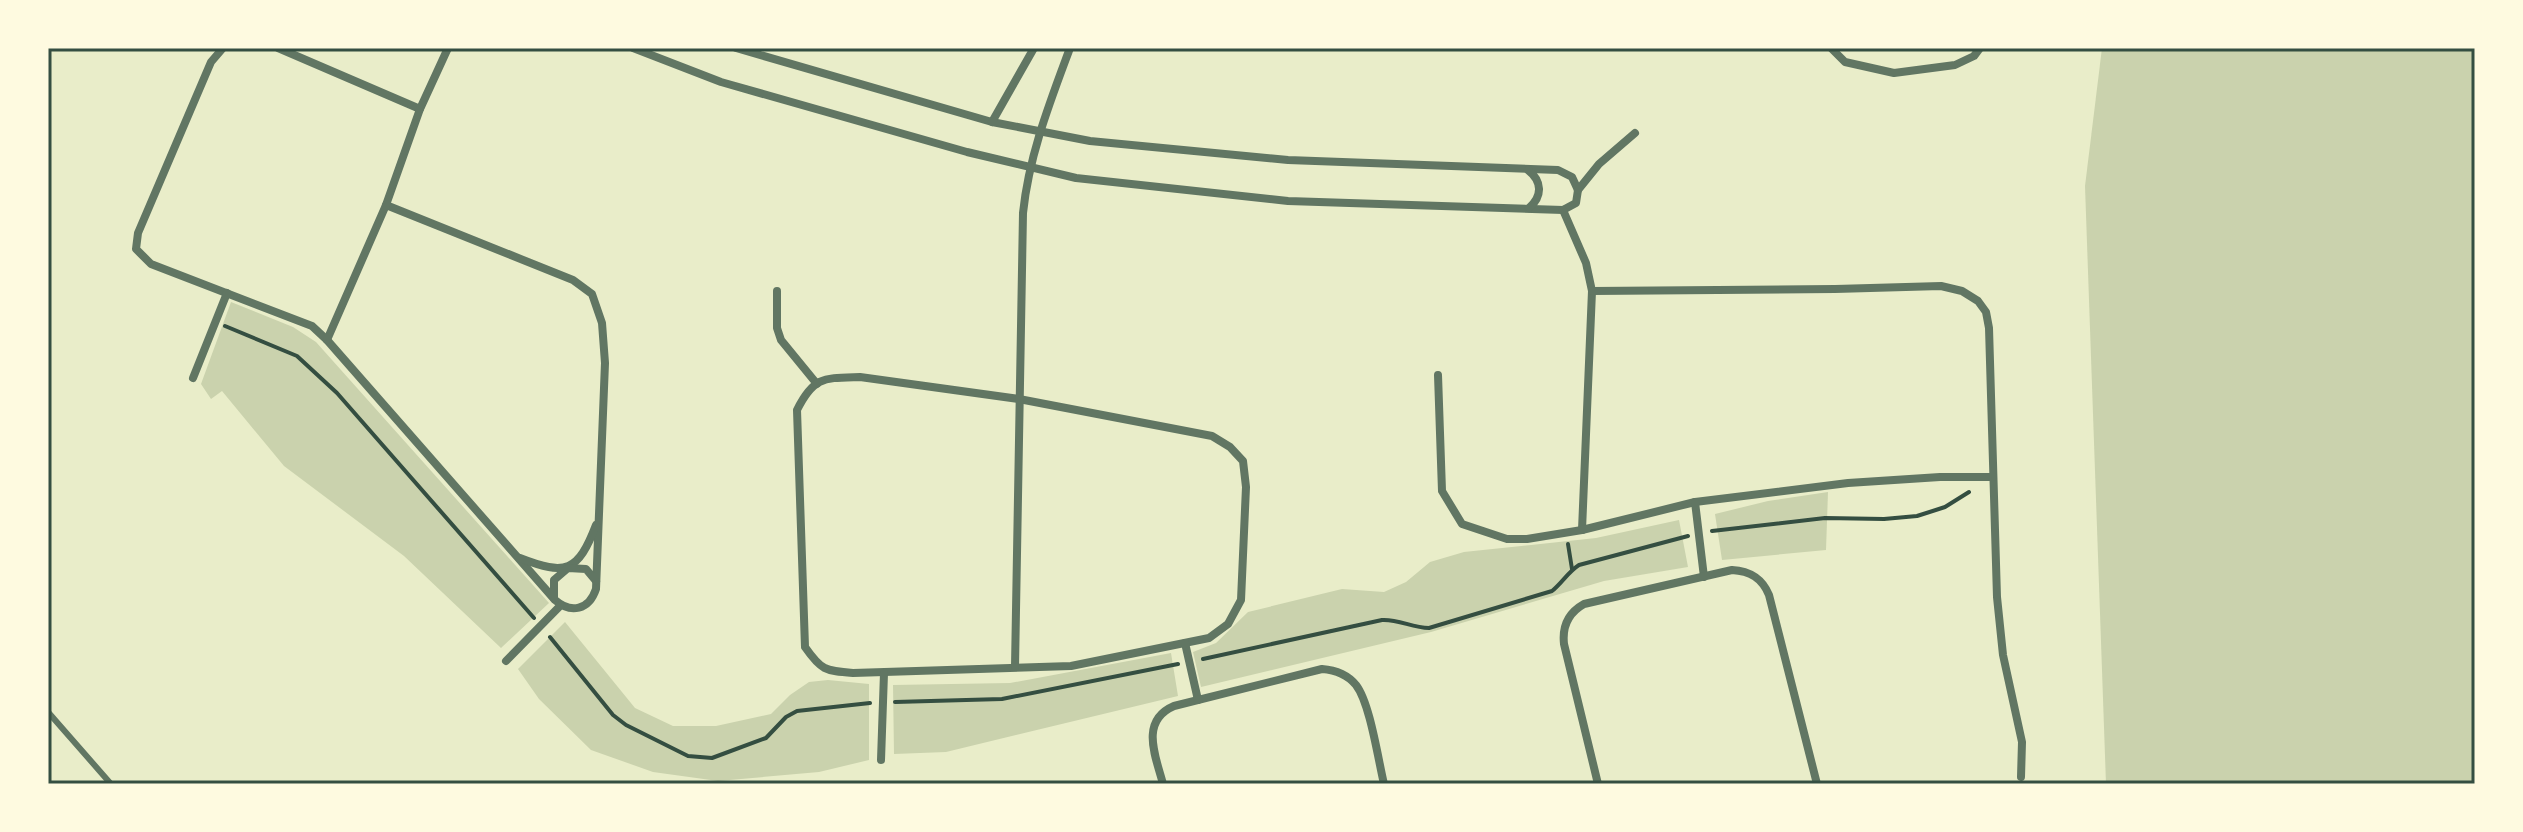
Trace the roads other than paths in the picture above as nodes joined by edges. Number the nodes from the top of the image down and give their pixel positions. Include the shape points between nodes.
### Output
1 (223, 48) edge
2 (278, 48) edge
3 (448, 48) edge
4 (633, 48) edge
5 (736, 48) edge
6 (1034, 48) edge
7 (1070, 48) edge
8 (1831, 48) edge
9 (1980, 48) edge
10 (420, 109) junction
11 (992, 122) junction
12 (1039, 132) junction
13 (1635, 133) dead end
14 (1030, 167) junction
15 (1528, 170) junction
16 (1578, 190) junction
17 (386, 205) junction
18 (1529, 209) junction
19 (1563, 210) junction
20 (777, 291) dead end
21 (1592, 291) junction
22 (227, 293) junction
23 (327, 340) junction
24 (1438, 375) dead end
25 (193, 378) dead end
26 (817, 384) junction
27 (1019, 399) junction
28 (1993, 477) junction
29 (1695, 502) junction
30 (599, 517) junction
31 (1582, 530) junction
32 (517, 557) junction
33 (568, 568) junction
34 (1704, 577) junction
35 (597, 582) junction
36 (558, 602) junction
37 (1185, 643) junction
38 (506, 661) dead end
39 (1015, 667) junction
40 (884, 673) junction
41 (1198, 700) junction
42 (48, 712) edge
43 (881, 760) dead end
44 (2021, 777) dead end
45 (111, 784) edge
46 (1163, 784) edge
47 (1384, 784) edge
48 (1598, 784) edge
49 (1817, 784) edge

1 - 22 street via 211,62 138,233 136,249 151,264
2 - 10 street
3 - 10 street
4 - 14 street via 721,82
5 - 11 street
6 - 11 street
7 - 12 street
8 - 9 street via 1845,62 1894,73 1955,65
10 - 17 street
11 - 12 street
12 - 14 street
12 - 15 street via 1288,160
13 - 16 street
14 - 18 street via 1076,178 1288,201
14 - 27 street via 1022,231
15 - 16 street via 1558,170 1572,177
15 - 18 street via 1537,178 1540,192
16 - 19 street via 1576,203
17 - 23 street
17 - 30 street via 573,280 592,294 602,323 605,363
18 - 19 street
19 - 21 street
20 - 26 street via 781,340
21 - 28 street via 1941,286 1962,291 1982,306 1989,320
21 - 31 street
22 - 23 street via 312,326
22 - 25 street
23 - 32 street
24 - 31 street via 1442,491 1462,524 1507,539
26 - 27 street via 826,378 860,377
26 - 40 street via 797,410 805,647 818,665 834,672
27 - 37 street via 1212,436 1243,461 1241,600 1228,624 1209,638
27 - 39 street
28 - 29 street via 1848,483
28 - 44 street via 1998,611 2022,742
29 - 31 street
29 - 34 street
30 - 33 street via 584,554
30 - 35 street
32 - 33 street via 542,567
32 - 36 street
33 - 35 street via 586,569
33 - 36 street via 554,580
34 - 48 street via 1584,604 1565,623 1564,644
34 - 49 street via 1740,571 1766,587
35 - 36 street via 594,597 584,607
36 - 38 street
37 - 39 street via 1071,666
37 - 41 street
39 - 40 street
40 - 43 street
41 - 46 street via 1168,709 1153,727
41 - 47 street via 1311,671 1341,673 1361,694
42 - 45 lane

